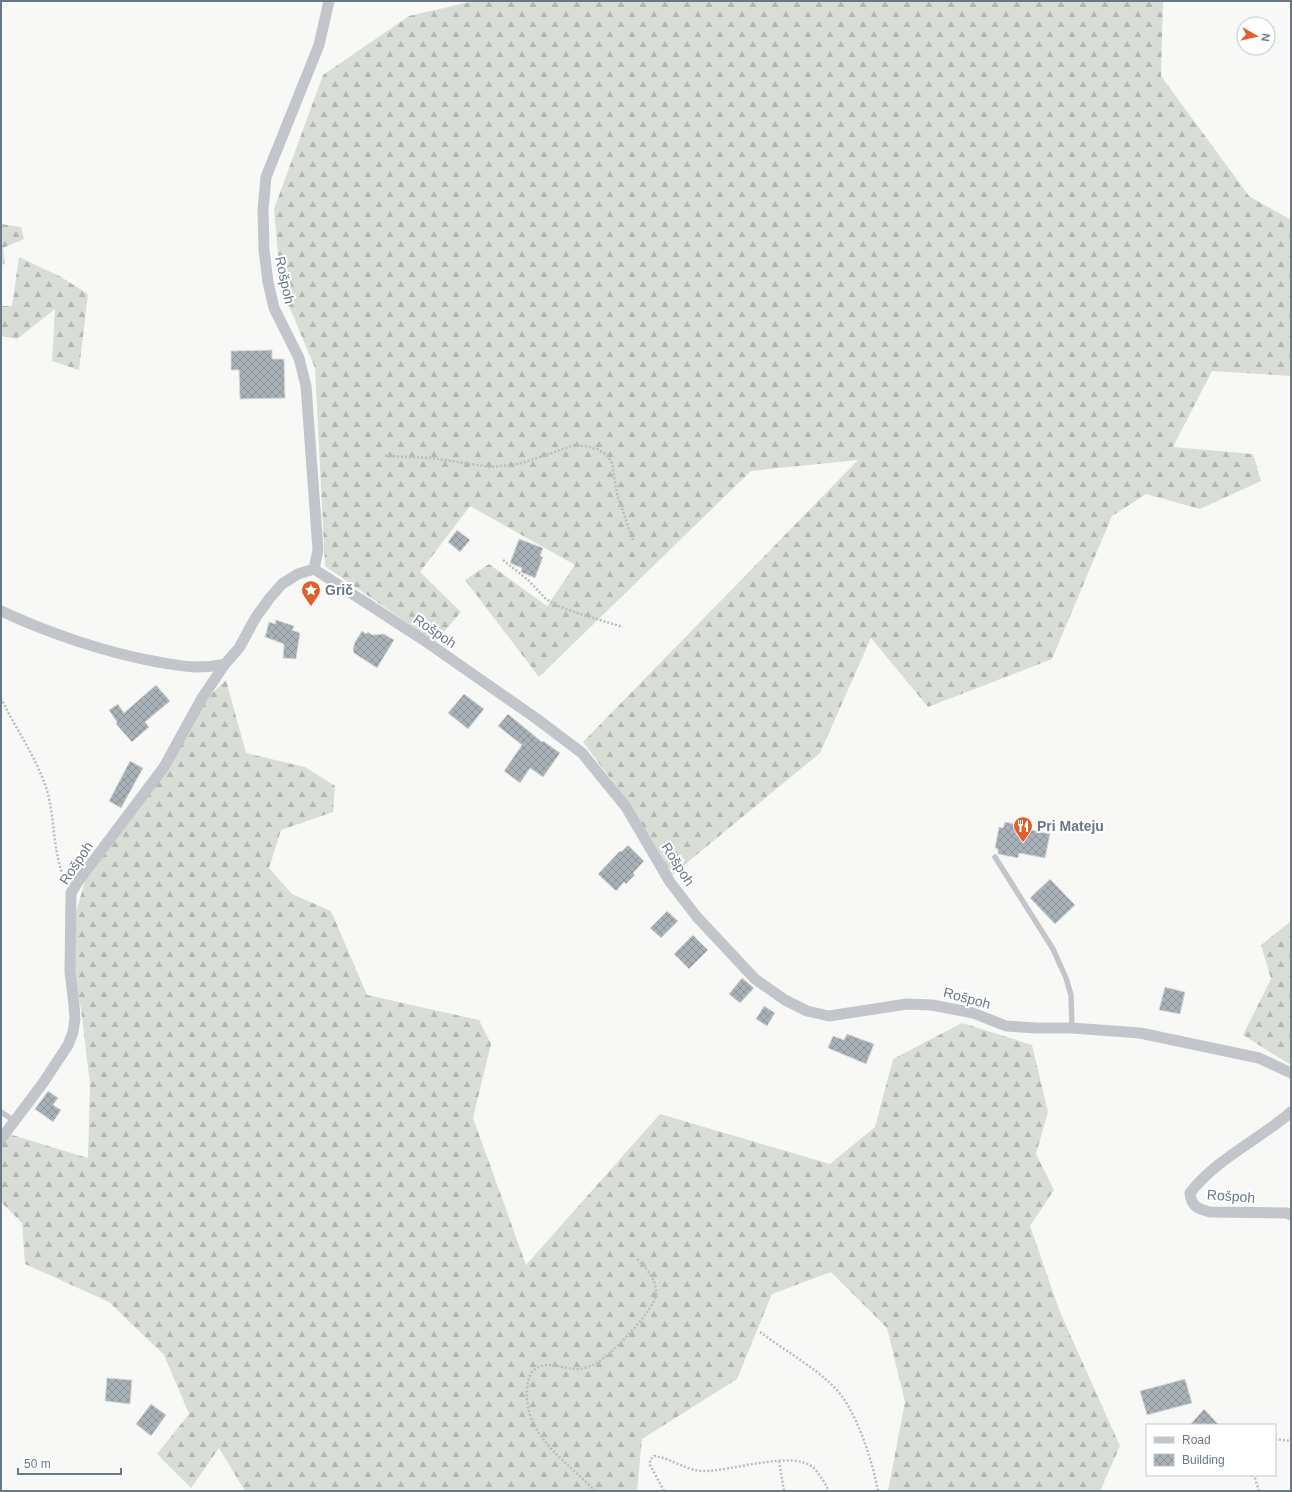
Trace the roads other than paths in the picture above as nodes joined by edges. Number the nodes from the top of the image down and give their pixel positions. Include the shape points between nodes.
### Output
1 (329, 1) edge
2 (314, 569) junction
3 (1, 611) edge
4 (225, 664) junction
5 (995, 857) dead end
6 (1072, 1028) junction
7 (1291, 1073) edge
8 (1, 1112) edge
9 (1291, 1112) edge
10 (15, 1121) junction
11 (1, 1140) edge
12 (1291, 1215) edge

1 - 2 street, Rošpoh via 319,45 266,177 263,210 264,250 274,308 299,358 306,386 318,550
2 - 4 street, Rošpoh via 298,574 282,584 256,617 239,648
2 - 6 street, Rošpoh via 434,648 582,753 626,807 670,882 697,917 755,979 785,1000 806,1011 829,1016 907,1004 932,1005 973,1013 1006,1026
3 - 4 street via 83,643 132,657 196,668
4 - 10 street, Rošpoh via 202,698 164,767 71,893 70,972 75,1019 73,1032 68,1046
5 - 6 lane via 1053,949 1071,995
6 - 7 street, Rošpoh via 1140,1033 1259,1058
8 - 10 lane
9 - 12 street, Rošpoh via 1219,1164 1190,1192 1191,1201 1199,1209 1210,1212
10 - 11 street, Rošpoh

